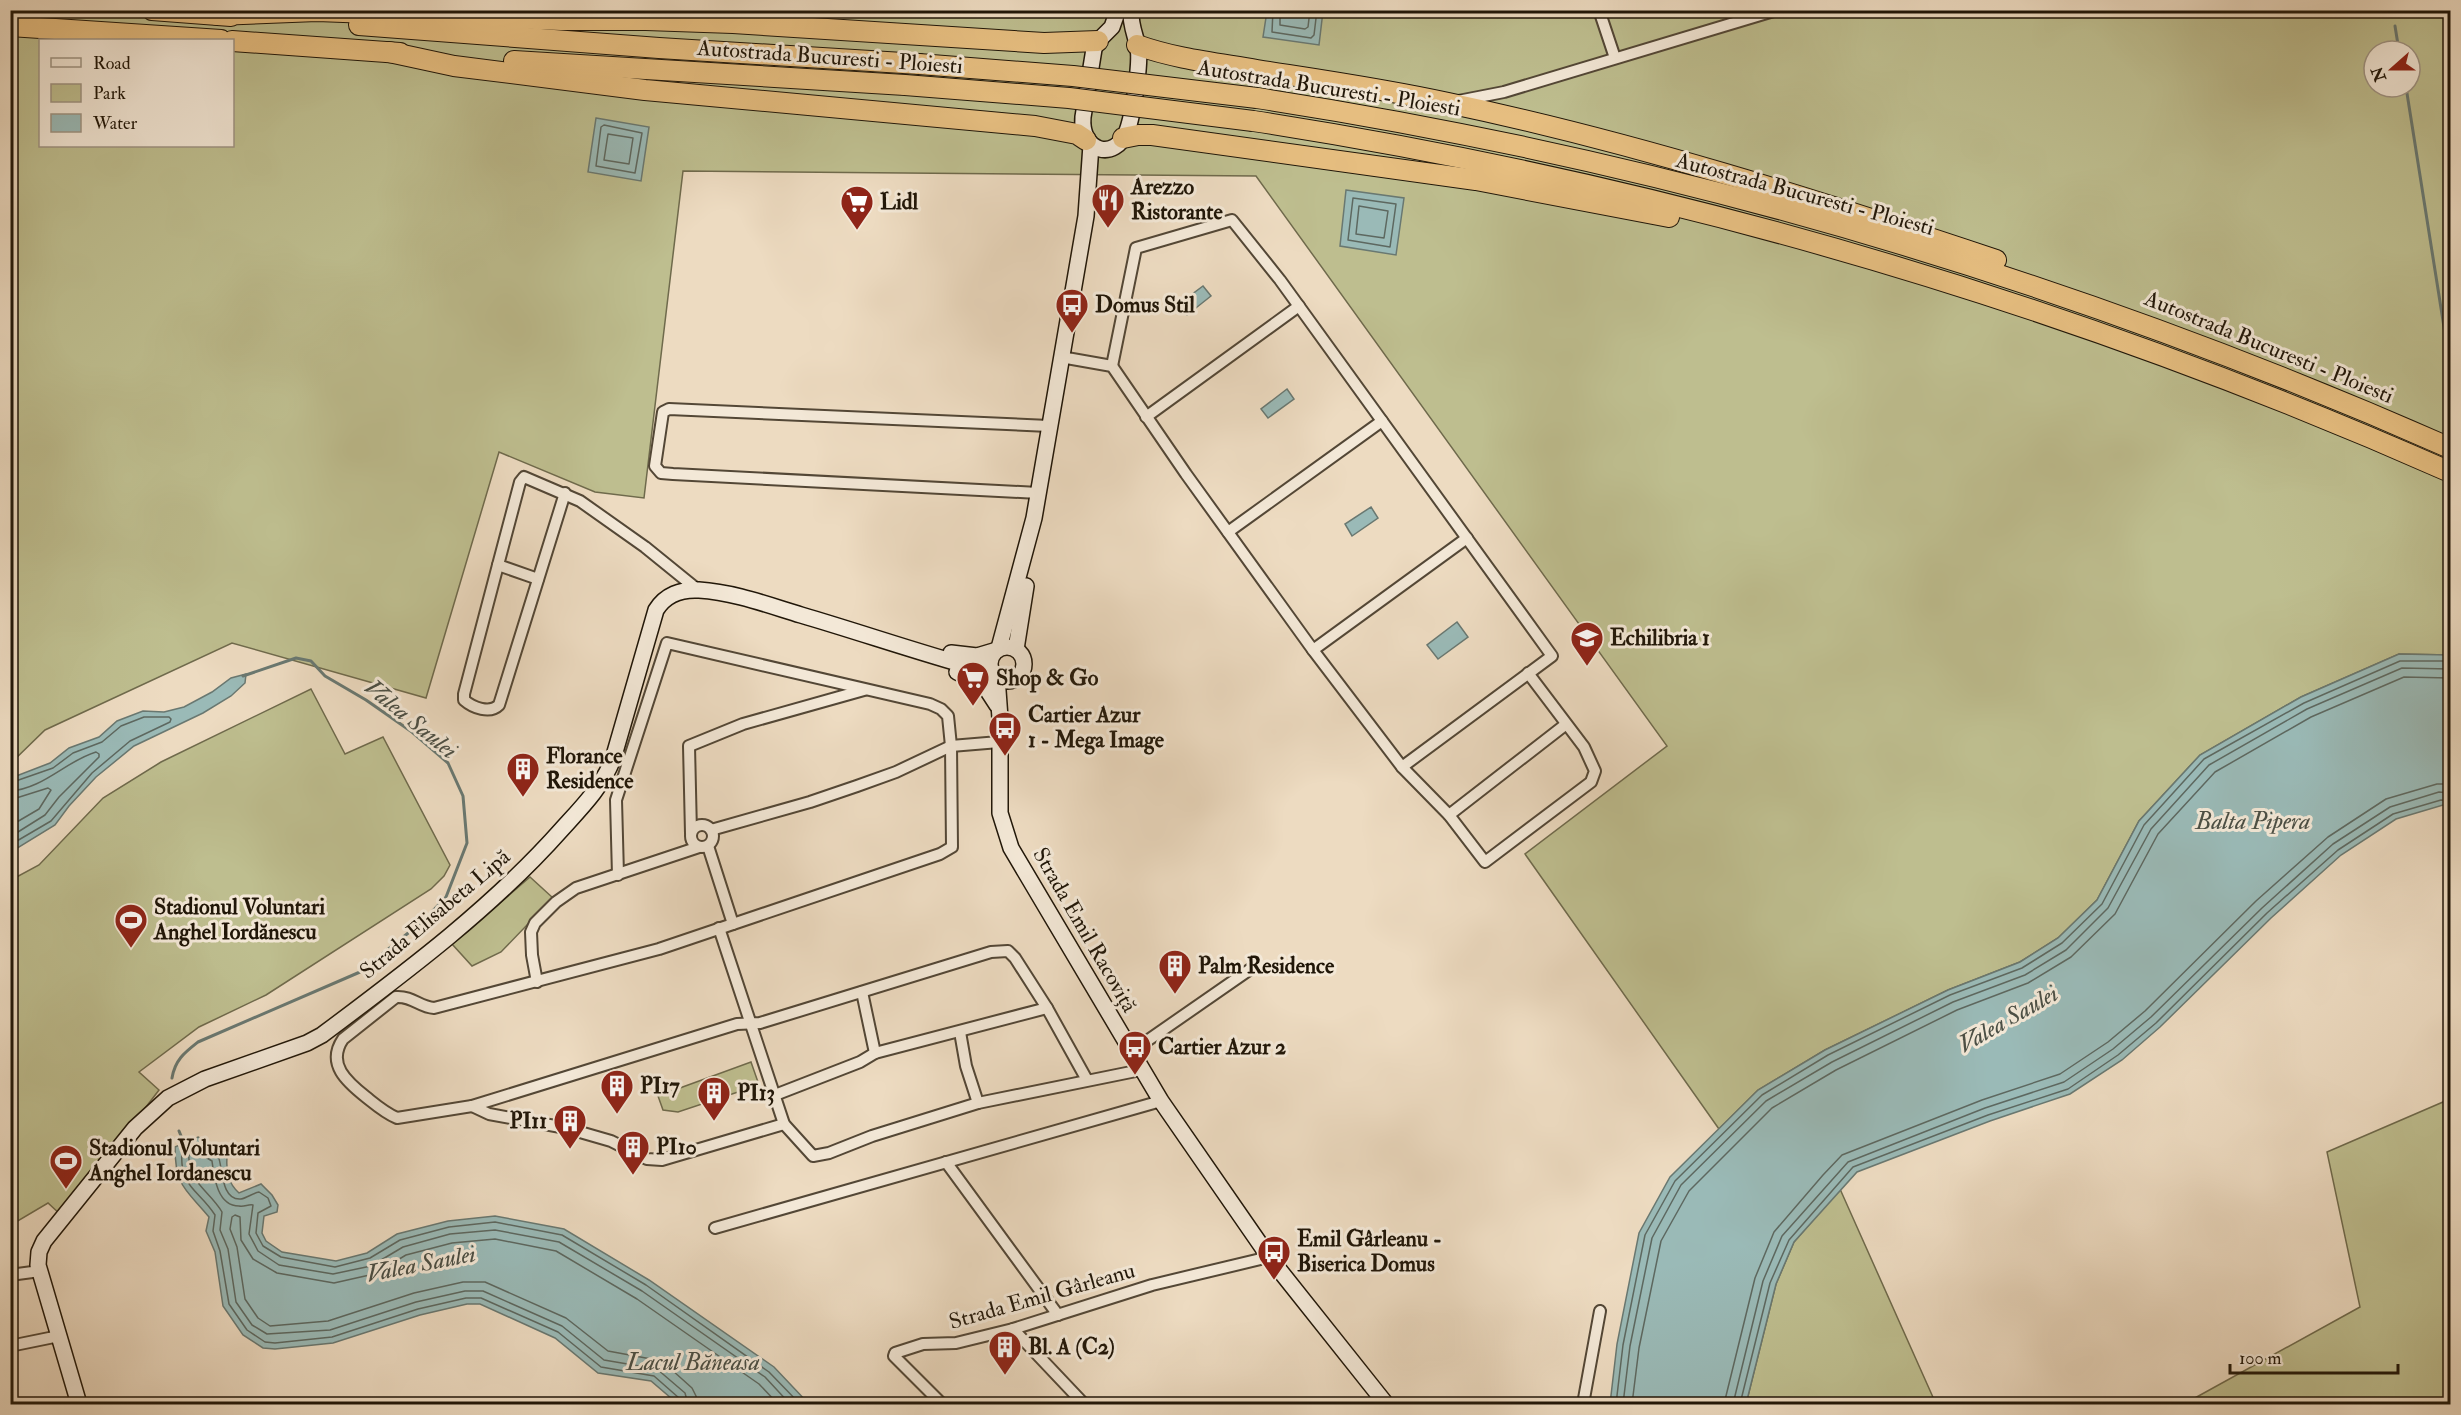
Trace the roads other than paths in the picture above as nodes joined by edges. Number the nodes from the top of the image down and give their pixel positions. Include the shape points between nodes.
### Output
1 (152, 10) edge
2 (1118, 10) edge
3 (1131, 10) edge
4 (1599, 10) edge
5 (1778, 10) edge
6 (217, 15) junction
7 (10, 26) edge
8 (1102, 37) junction
9 (206, 39) edge
10 (234, 41) edge
11 (1136, 42) junction
12 (389, 52) junction
13 (1615, 58) junction
14 (1449, 103) junction
15 (1088, 142) junction
16 (1117, 143) junction
17 (1086, 216) junction
18 (1891, 264) junction
19 (1299, 306) junction
20 (2102, 309) junction
21 (1061, 357) junction
22 (1108, 365) junction
23 (1146, 417) junction
24 (1382, 421) junction
25 (1049, 426) junction
26 (2451, 448) edge
27 (2451, 472) edge
28 (566, 493) junction
29 (1038, 493) junction
30 (1034, 518) junction
31 (1228, 532) junction
32 (1467, 538) junction
33 (498, 565) junction
34 (538, 579) junction
35 (698, 590) junction
36 (867, 635) junction
37 (998, 649) junction
38 (1016, 649) junction
39 (1313, 650) junction
40 (1528, 673) junction
41 (999, 676) junction
42 (867, 689) junction
43 (999, 713) junction
44 (1565, 725) junction
45 (999, 742) junction
46 (951, 746) junction
47 (1402, 767) junction
48 (1449, 815) junction
49 (711, 830) junction
50 (691, 832) junction
51 (703, 846) junction
52 (618, 875) junction
53 (733, 924) junction
54 (719, 928) junction
55 (1252, 968) dead end
56 (537, 982) junction
57 (862, 992) junction
58 (1047, 1008) junction
59 (750, 1023) junction
60 (960, 1032) junction
61 (1131, 1052) junction
62 (874, 1053) junction
63 (1141, 1070) junction
64 (1087, 1080) junction
65 (775, 1095) junction
66 (1161, 1101) junction
67 (978, 1103) junction
68 (472, 1106) junction
69 (784, 1124) junction
70 (946, 1162) junction
71 (715, 1228) dead end
72 (1269, 1257) junction
73 (40, 1271) junction
74 (10, 1275) edge
75 (1600, 1311) dead end
76 (1058, 1315) junction
77 (1013, 1329) junction
78 (60, 1336) junction
79 (10, 1346) edge
80 (80, 1404) edge
81 (942, 1404) edge
82 (1084, 1404) edge
83 (1386, 1404) edge
84 (1583, 1404) edge

1 - 6 highway, Autostrada Bucuresti - Ploiesti
2 - 8 street, Strada Emil Racoviță
3 - 11 street, Strada Emil Racoviță
4 - 13 street
5 - 13 street
6 - 8 highway via 317,11 700,22 1044,43
6 - 20 highway, Autostrada Bucuresti - Ploiesti, bridge via 1072,76 1257,98 1481,138 1698,188 1887,239
7 - 9 highway
8 - 11 street via 1113,31 1125,32
8 - 15 street, Strada Emil Racoviță via 1092,59 1083,117
10 - 12 highway, Autostrada Bucuresti - Ploiesti
11 - 14 highway via 1178,58
11 - 16 street, Strada Emil Racoviță via 1138,62 1130,119
12 - 15 highway via 454,66 645,90 1035,126 1077,134
12 - 18 highway, Autostrada Bucuresti - Ploiesti, bridge via 1069,98 1253,121 1507,166 1723,218
13 - 14 street via 1504,92
14 - 20 highway via 1669,159 1912,232 2003,263
15 - 16 street via 1103,149
15 - 17 street, Strada Emil Racoviță
16 - 17 street, Strada Emil Racoviță via 1097,179
16 - 18 highway via 1138,135 1152,135 1476,180
17 - 21 street, Strada Emil Racoviță
18 - 27 highway, Autostrada Bucuresti - Ploiesti via 2159,353
19 - 22 street via 1232,220 1136,248
19 - 23 street
19 - 24 street
20 - 26 highway, Autostrada Bucuresti - Ploiesti via 2237,358
21 - 22 street
21 - 25 street, Strada Emil Racoviță
22 - 23 street
23 - 31 street
24 - 31 street
24 - 32 street
25 - 29 street, Strada Emil Racoviță
25 - 29 street via 669,409 663,412 655,466 661,473 673,474
28 - 33 street via 524,477
28 - 34 street
28 - 35 street via 645,547
29 - 30 street, Strada Emil Racoviță
30 - 37 street, Strada Emil Racoviță
30 - 38 street, Strada Emil Racoviță
31 - 39 street
32 - 39 street
32 - 40 street via 1552,656
33 - 34 street
33 - 34 street via 464,694 468,704 488,711 499,705
35 - 36 street, Strada Elisabeta Lipă via 765,604
35 - 73 street, Strada Elisabeta Lipă via 672,595 656,610 606,776 544,850 470,920 322,1035 205,1079 168,1098 135,1128 50,1233 39,1252
36 - 37 street, Strada Elisabeta Lipă via 885,634 962,656
36 - 41 street, Strada Elisabeta Lipă
36 - 43 street via 872,643 975,680 989,691
37 - 38 street
37 - 41 street, Strada Emil Racoviță via 990,659
38 - 41 street, Strada Emil Racoviță via 1023,657 1018,676
39 - 47 street
40 - 44 street
40 - 47 street
41 - 43 street, Strada Emil Racoviță via 1005,707
42 - 46 street via 941,709 948,717
42 - 50 street via 743,724 689,746
42 - 52 street via 667,643 616,800
43 - 45 street, Strada Emil Racoviță
44 - 48 street
44 - 48 street via 1584,747 1595,771 1591,782 1485,862
45 - 46 street
45 - 61 street, Strada Emil Racoviță via 999,803 1006,837
46 - 49 street via 896,772
46 - 53 street via 952,847
47 - 48 street
49 - 50 street via 702,825
49 - 51 street via 713,837
50 - 51 street via 693,843
51 - 52 street
51 - 53 street
52 - 56 street via 576,888 536,923 530,945
53 - 54 street
54 - 56 street via 659,949
54 - 59 street
55 - 61 street
56 - 68 street via 434,1008 396,997 337,1047 337,1065 346,1081 387,1114 411,1117
57 - 58 street via 992,952 1008,951
57 - 59 street
57 - 62 street
58 - 60 street
58 - 64 street
59 - 65 street
59 - 68 street
60 - 62 street
60 - 67 street
61 - 63 street, Strada Emil Racoviță
62 - 65 street
63 - 64 street
63 - 66 street, Strada Emil Racoviță
64 - 67 street
65 - 69 street
66 - 70 street
66 - 72 street, Strada Emil Racoviță
67 - 69 street via 813,1156
68 - 69 street via 489,1114 566,1128 610,1141 647,1159 662,1160
70 - 71 street
70 - 76 street
72 - 76 street, Strada Emil Gârleanu via 1152,1285
72 - 83 street, Strada Emil Racoviță
73 - 74 street
73 - 78 street
75 - 84 street
76 - 77 street, Strada Emil Gârleanu
77 - 81 street, Strada Emil Gârleanu via 956,1343 924,1344 895,1353
77 - 82 street
78 - 79 street
78 - 80 street

